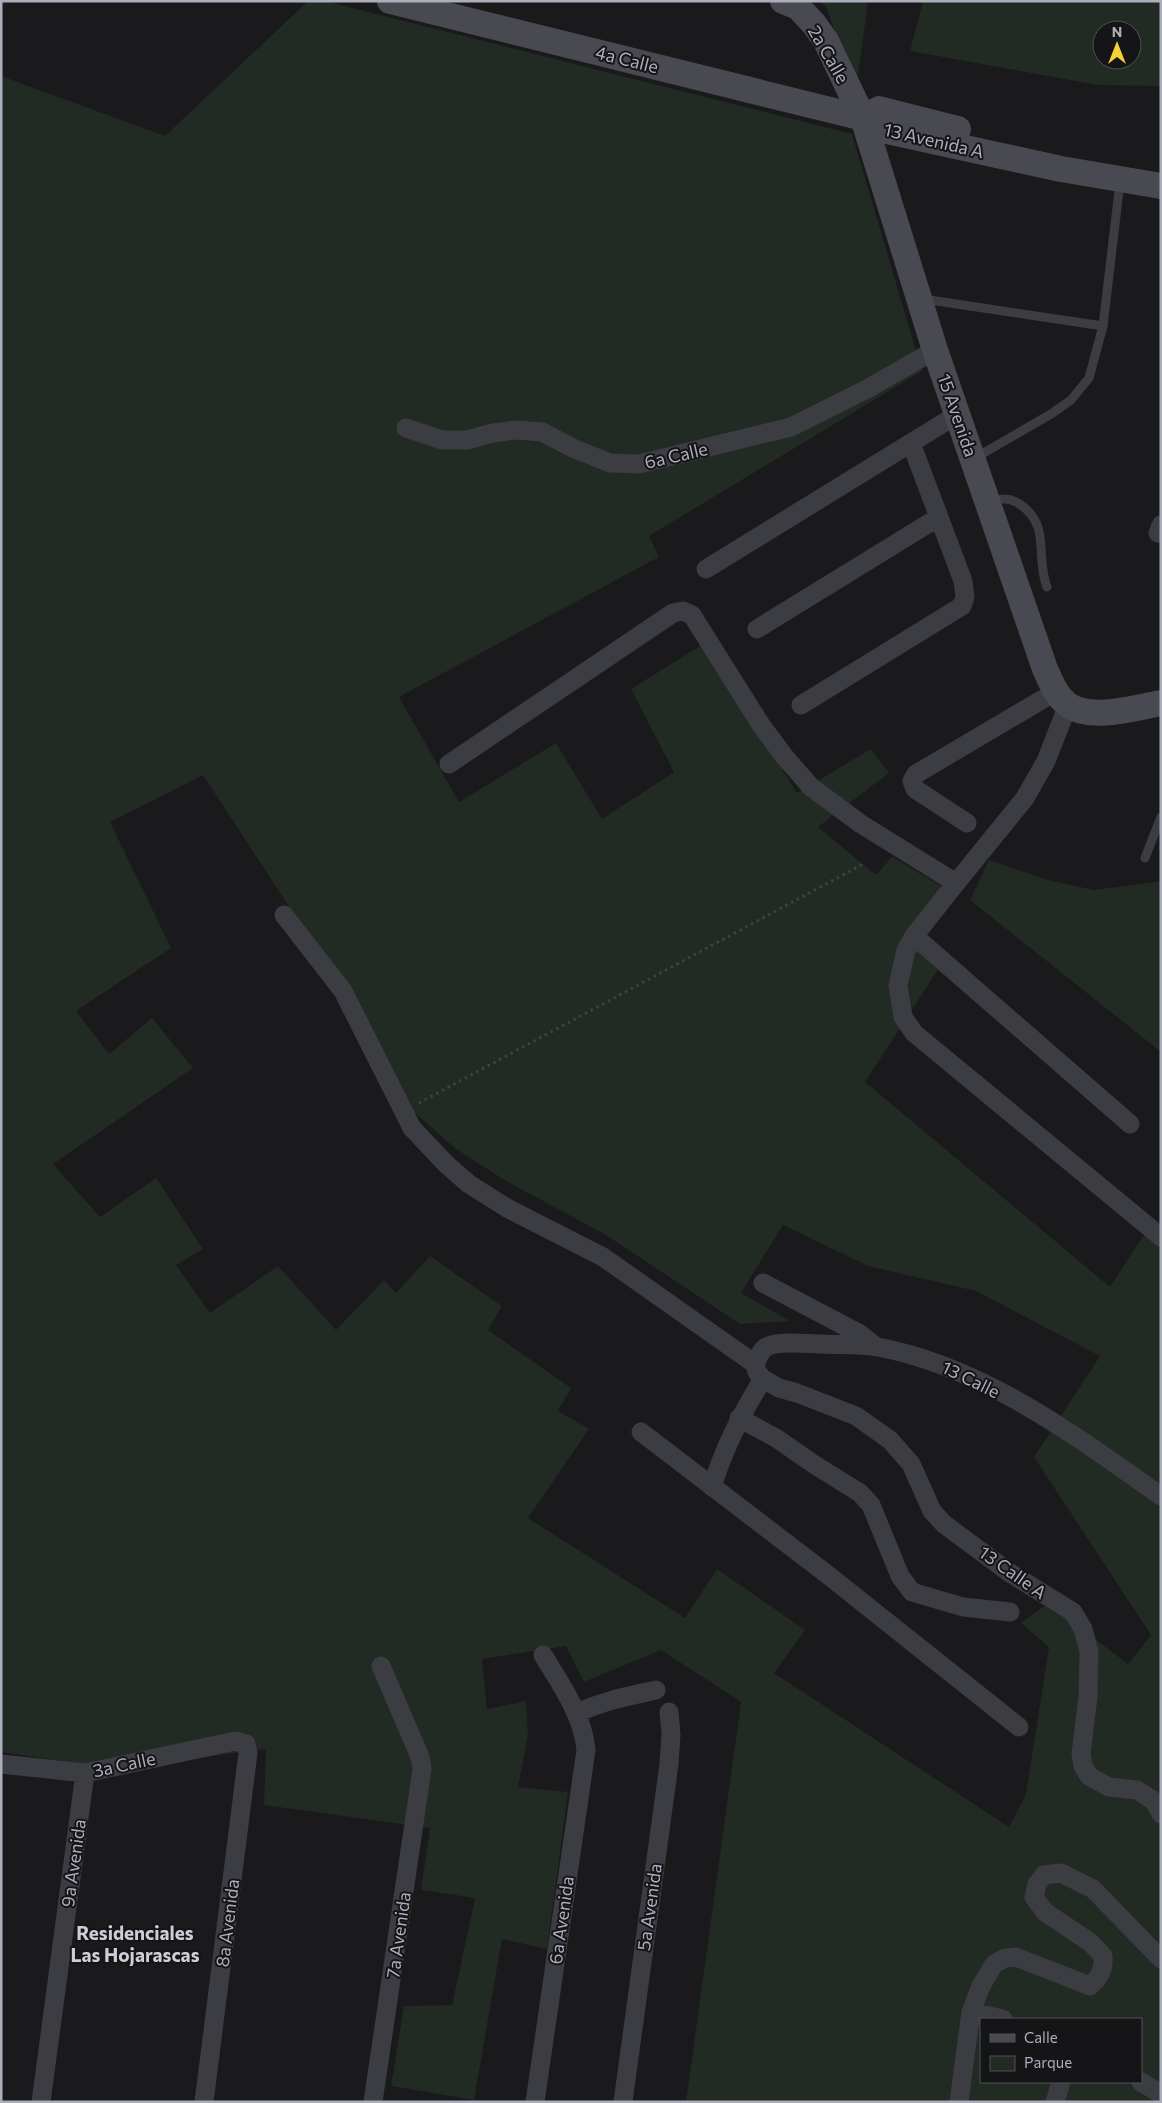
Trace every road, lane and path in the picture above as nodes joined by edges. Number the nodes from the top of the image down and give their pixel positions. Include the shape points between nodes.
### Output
1 (390, 1) edge
2 (783, 1) edge
3 (864, 118) junction
4 (1161, 171) edge
5 (1121, 180) junction
6 (1161, 186) edge
7 (920, 298) junction
8 (1103, 326) junction
9 (935, 350) junction
10 (958, 414) junction
11 (406, 428) dead end
12 (911, 443) junction
13 (973, 460) junction
14 (988, 502) junction
15 (939, 517) junction
16 (706, 569) dead end
17 (1047, 587) dead end
18 (757, 629) dead end
19 (1062, 699) junction
20 (1161, 703) edge
21 (801, 705) dead end
22 (449, 764) dead end
23 (1161, 817) edge
24 (967, 823) dead end
25 (1145, 858) dead end
26 (863, 864) dead end
27 (956, 883) junction
28 (284, 916) dead end
29 (914, 936) junction
30 (403, 1112) junction
31 (1130, 1124) dead end
32 (1161, 1238) edge
33 (763, 1283) dead end
34 (875, 1346) junction
35 (759, 1366) junction
36 (739, 1418) junction
37 (641, 1432) dead end
38 (712, 1487) junction
39 (1161, 1496) edge
40 (1010, 1612) dead end
41 (543, 1655) dead end
42 (381, 1666) dead end
43 (656, 1690) dead end
44 (572, 1705) junction
45 (669, 1712) dead end
46 (1019, 1727) dead end
47 (246, 1744) joint
48 (1, 1764) edge
49 (85, 1772) junction
50 (1161, 1814) edge
51 (1161, 1959) edge
52 (971, 2012) junction
53 (998, 2018) edge
54 (1061, 2083) edge
55 (1142, 2083) edge
56 (1161, 2094) edge
57 (41, 2102) edge
58 (204, 2102) edge
59 (374, 2102) edge
60 (535, 2102) edge
61 (623, 2102) edge
62 (959, 2102) edge
63 (1055, 2102) edge

1 - 3 street, 4a Calle
2 - 3 street, 2a Calle via 798,7 826,41
3 - 4 street, 13 Avenida A via 879,109 1088,161
3 - 5 street, 13 Avenida A via 878,129
3 - 7 street, 15 Avenida
5 - 6 street, 13 Avenida A
5 - 8 lane
7 - 8 lane
7 - 9 street, 15 Avenida
8 - 13 lane via 1089,378 1071,400
9 - 10 street, 15 Avenida
9 - 11 street, 6a Calle via 791,427 640,464 610,463 542,432 516,430 467,440 442,440
10 - 12 street
10 - 13 street, 15 Avenida
12 - 15 street
12 - 16 street
13 - 14 street, 15 Avenida
14 - 17 lane via 1008,498 1033,515 1041,532 1042,575
14 - 19 street, 15 Avenida via 1044,669
15 - 18 street
15 - 21 street via 963,581 965,597 962,606
19 - 20 street via 1086,712 1117,711
19 - 24 street via 916,774 912,780 915,789
19 - 27 street via 1046,761 1025,798
22 - 27 street via 673,613 683,611 692,615 761,725 811,787 861,824
23 - 25 lane
26 - 30 path
27 - 29 street
28 - 30 street, 13 Calle A via 343,991
29 - 31 street
29 - 32 street via 906,950 898,985 903,1017 914,1033
30 - 35 street, 13 Calle A via 418,1134 469,1184 603,1257
33 - 34 street via 860,1334
34 - 35 street, 13 Calle via 770,1345 763,1349
34 - 39 street, 13 Calle via 958,1370 1060,1426
35 - 36 street
35 - 50 street, 13 Calle A via 779,1388 856,1416 890,1440 911,1464 932,1511 944,1524 1073,1612 1083,1629 1089,1651 1081,1754 1083,1766 1089,1776 1109,1787 1137,1790 1154,1801
36 - 38 street
36 - 40 street via 860,1493 870,1505 900,1576 912,1592 963,1607
37 - 38 street
38 - 46 street
41 - 44 street
42 - 59 street, 7a Avenida via 420,1757 422,1769
43 - 44 street via 591,1706
44 - 60 street, 6a Avenida via 585,1738 586,1750
45 - 61 street, 5a Avenida via 669,1764
47 - 49 street, 3a Calle via 235,1741
47 - 58 street, 8a Avenida via 248,1753
48 - 49 street, 3a Calle
49 - 57 street, 9a Avenida
51 - 52 street via 1093,1889 1061,1872 1044,1875 1036,1884 1034,1896 1045,1912 1091,1943 1103,1956 1104,1966 1099,1977 1090,1986 1016,1957 1006,1958 994,1964
52 - 53 street
52 - 62 street
54 - 63 street
55 - 56 street

